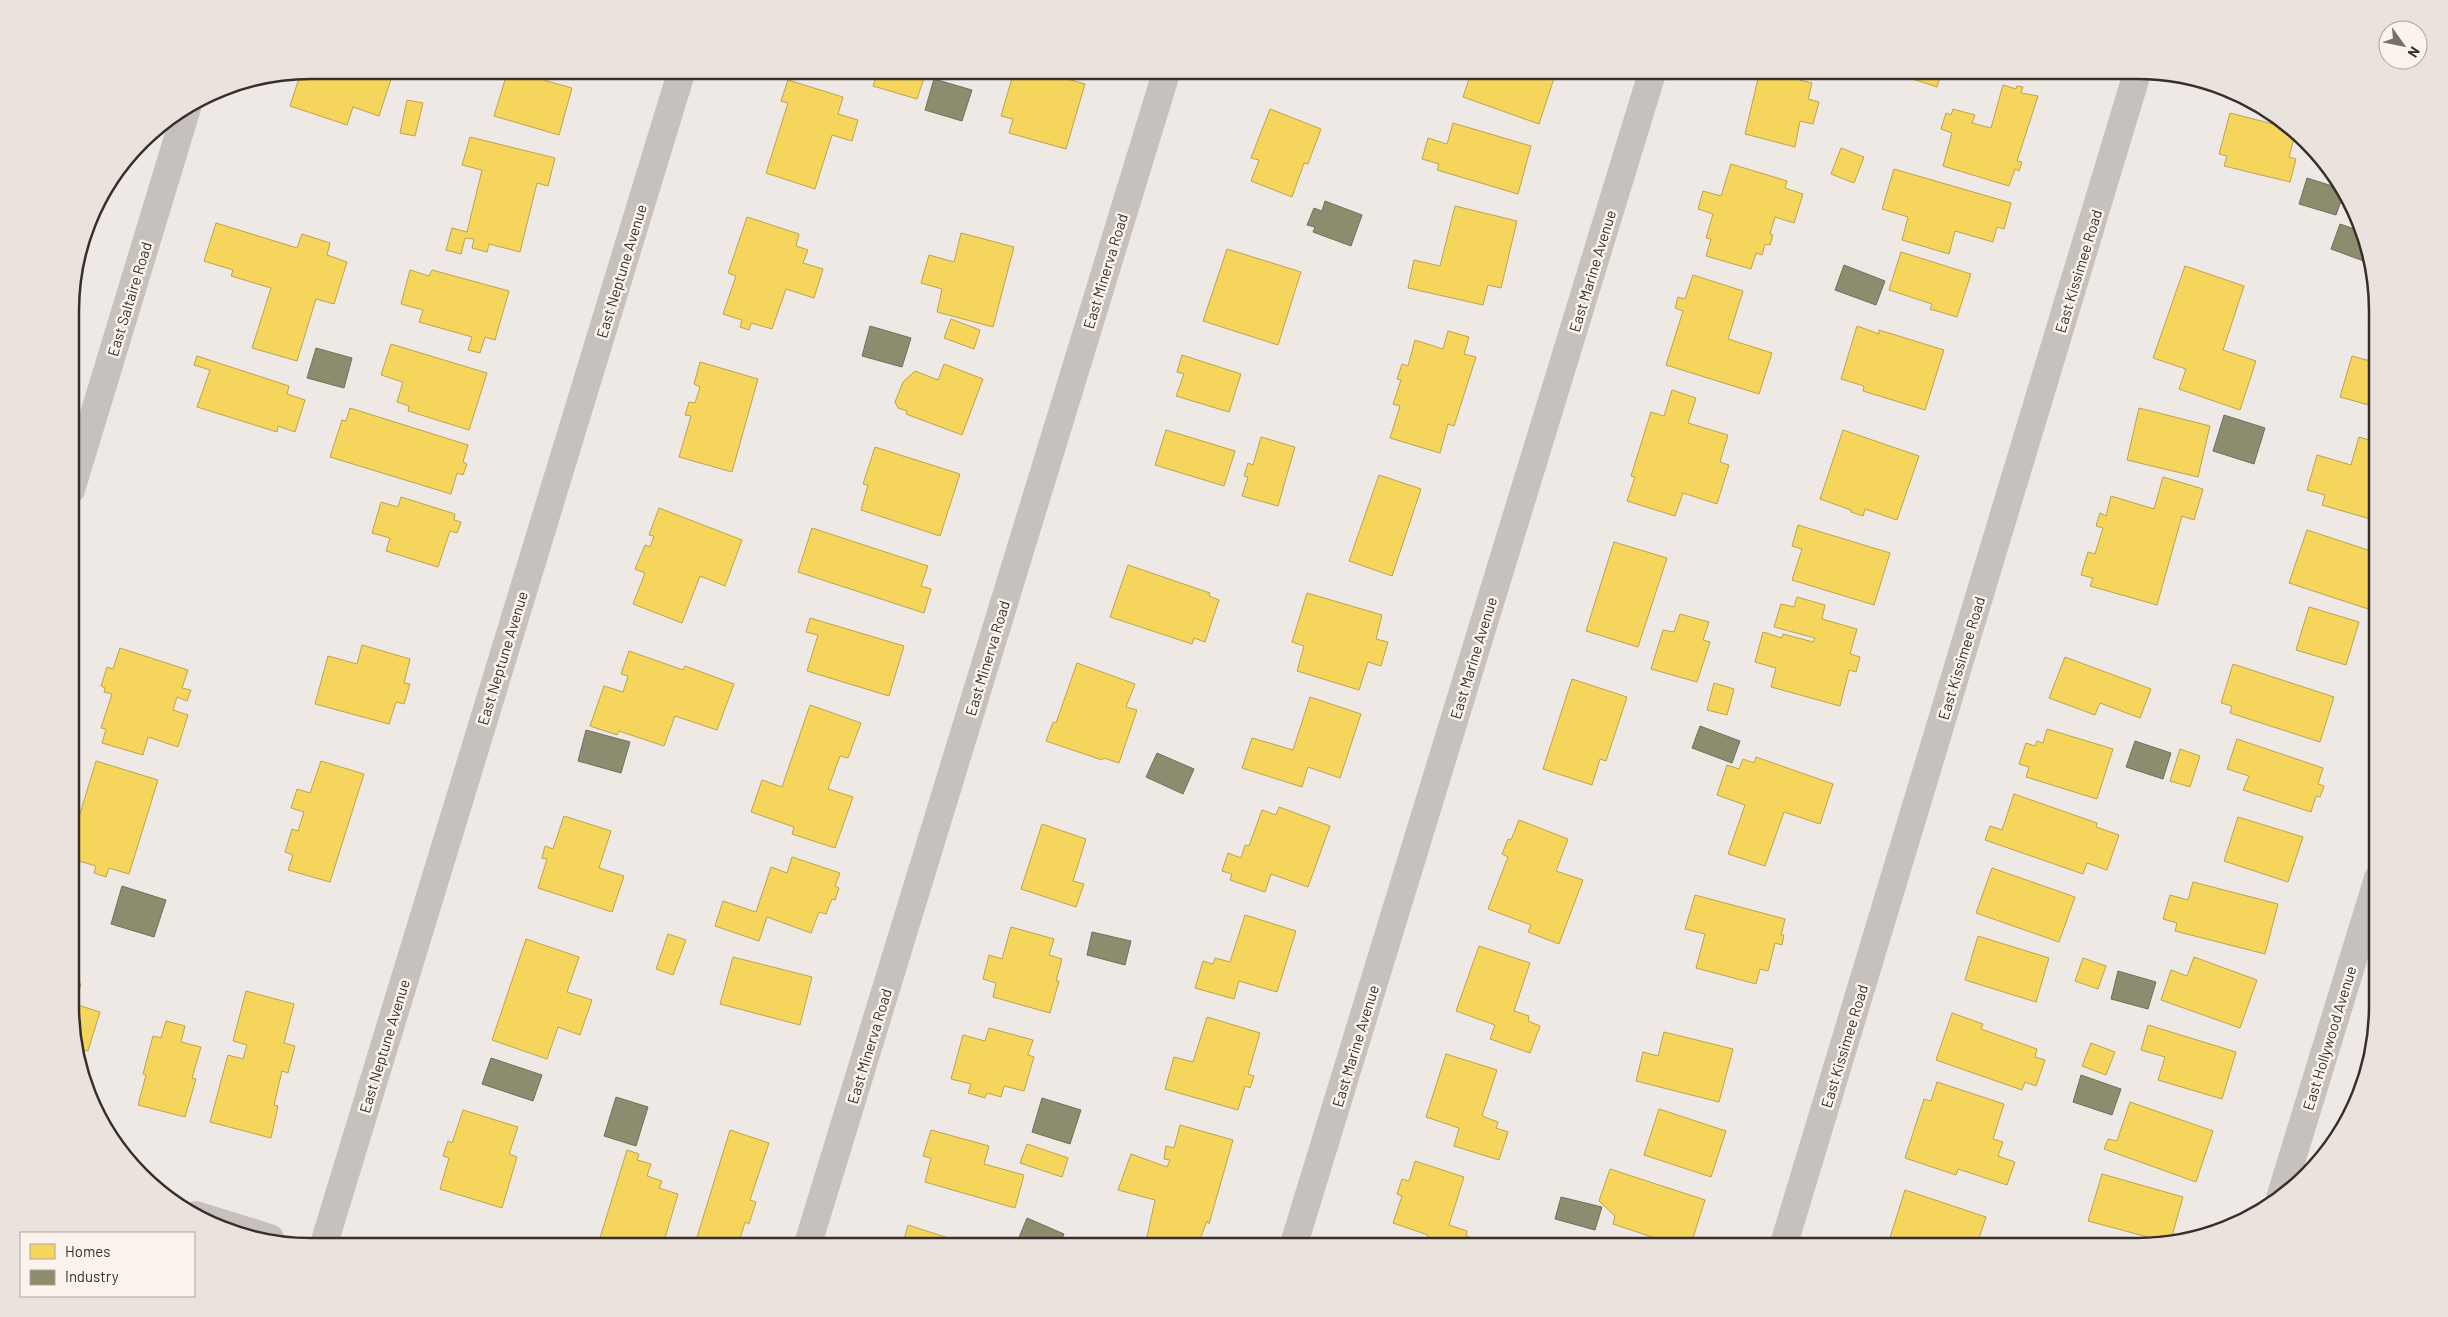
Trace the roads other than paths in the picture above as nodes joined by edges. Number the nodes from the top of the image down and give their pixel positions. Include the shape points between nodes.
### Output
1 (679, 79) edge
2 (1164, 79) edge
3 (1650, 79) edge
4 (2135, 79) edge
5 (184, 117) edge
6 (79, 464) edge
7 (2369, 907) edge
8 (2284, 1186) edge
9 (326, 1238) edge
10 (811, 1238) edge
11 (1297, 1238) edge
12 (1787, 1238) edge

1 - 9 street, East Neptune Avenue
2 - 10 street, East Minerva Road
3 - 11 street, East Marine Avenue
4 - 12 street, East Kissimee Road
5 - 6 street, East Saltaire Road
7 - 8 street, East Hollywood Avenue

